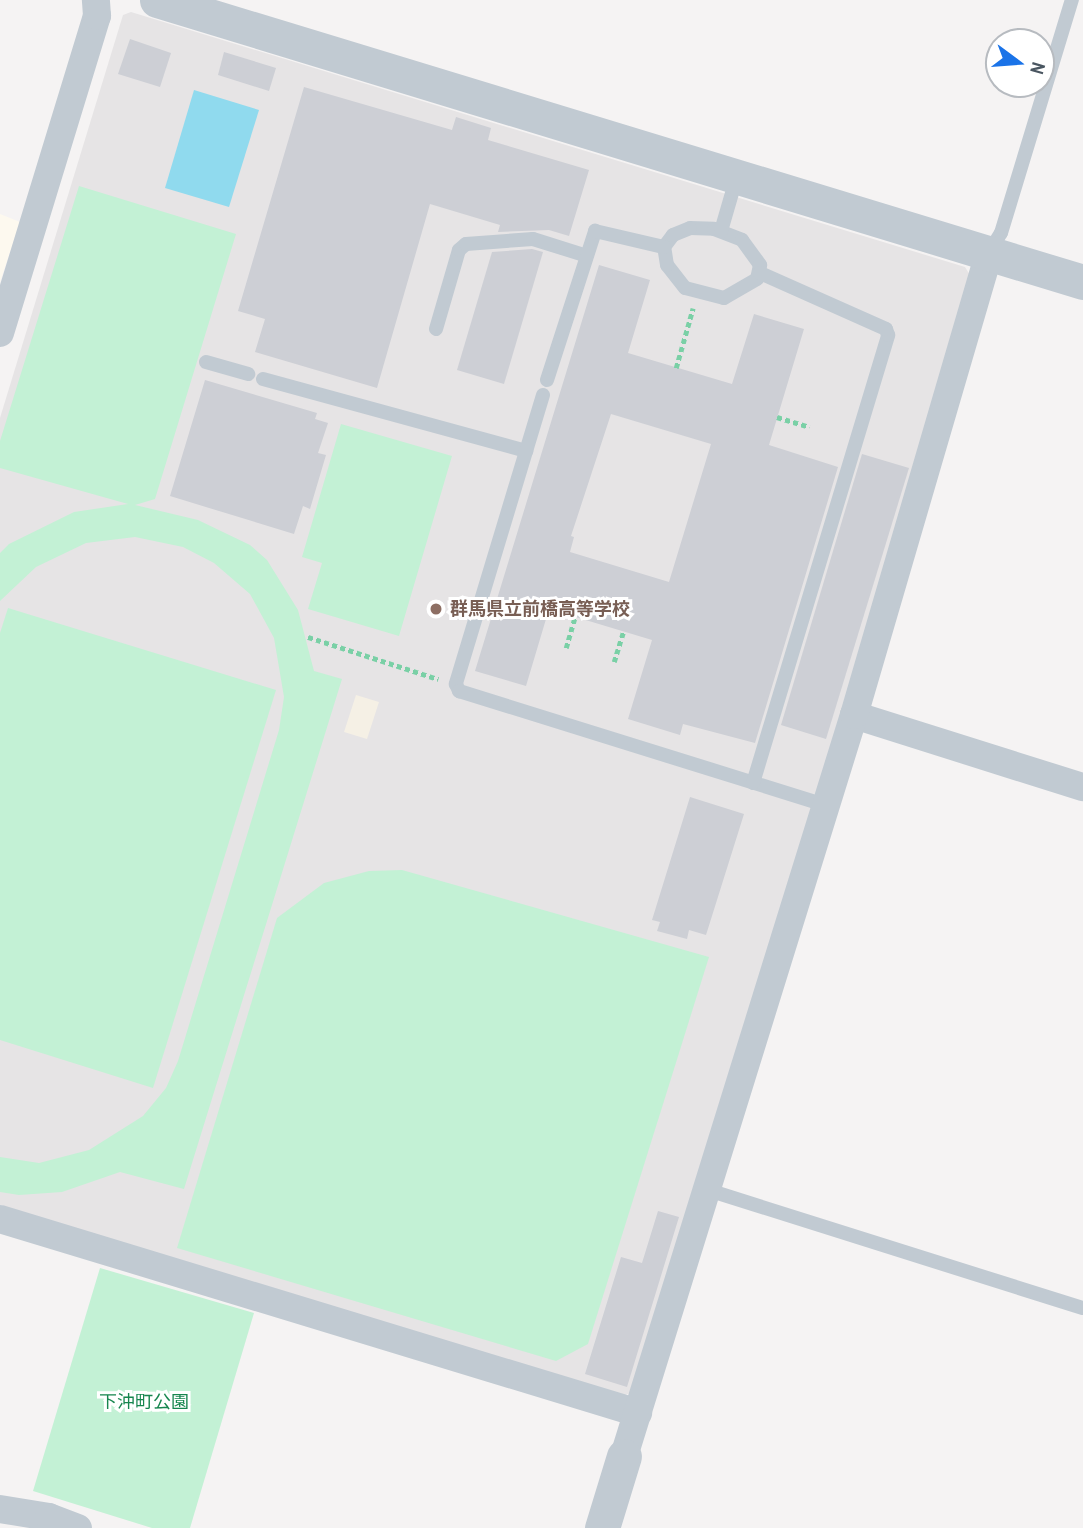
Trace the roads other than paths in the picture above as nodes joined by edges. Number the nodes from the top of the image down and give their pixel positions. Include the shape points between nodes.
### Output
1 (96, 0) edge
2 (157, 0) edge
3 (1072, 0) edge
4 (737, 173) junction
5 (720, 231) junction
6 (664, 247) junction
7 (989, 253) junction
8 (584, 255) junction
9 (760, 273) junction
10 (1083, 282) edge
11 (436, 329) dead end
12 (0, 333) edge
13 (206, 362) dead end
14 (248, 374) dead end
15 (263, 379) dead end
16 (547, 380) dead end
17 (542, 395) dead end
18 (526, 451) junction
19 (854, 715) junction
20 (753, 783) junction
21 (1083, 787) edge
22 (826, 805) junction
23 (705, 1189) junction
24 (0, 1219) edge
25 (1083, 1308) edge
26 (638, 1413) junction
27 (624, 1456) joint
28 (0, 1509) edge
29 (78, 1528) edge
30 (602, 1528) edge

1 - 12 street via 97,16
2 - 4 street
3 - 7 lane via 1001,233
4 - 5 lane
4 - 7 street
5 - 6 lane via 682,230
5 - 9 lane via 752,248
6 - 8 lane via 603,229 595,231
6 - 9 lane via 672,274 698,294 724,298 738,293
7 - 10 street
7 - 19 street
8 - 11 lane via 533,239 466,244 459,250
8 - 16 lane
9 - 20 lane via 886,329 888,335
13 - 14 lane
15 - 18 lane
17 - 18 lane
18 - 20 lane via 456,684 459,691
19 - 21 street
19 - 22 street
20 - 22 lane
22 - 23 street
23 - 25 lane
23 - 26 street
24 - 26 street
26 - 27 street
27 - 30 street
28 - 29 street via 49,1517

